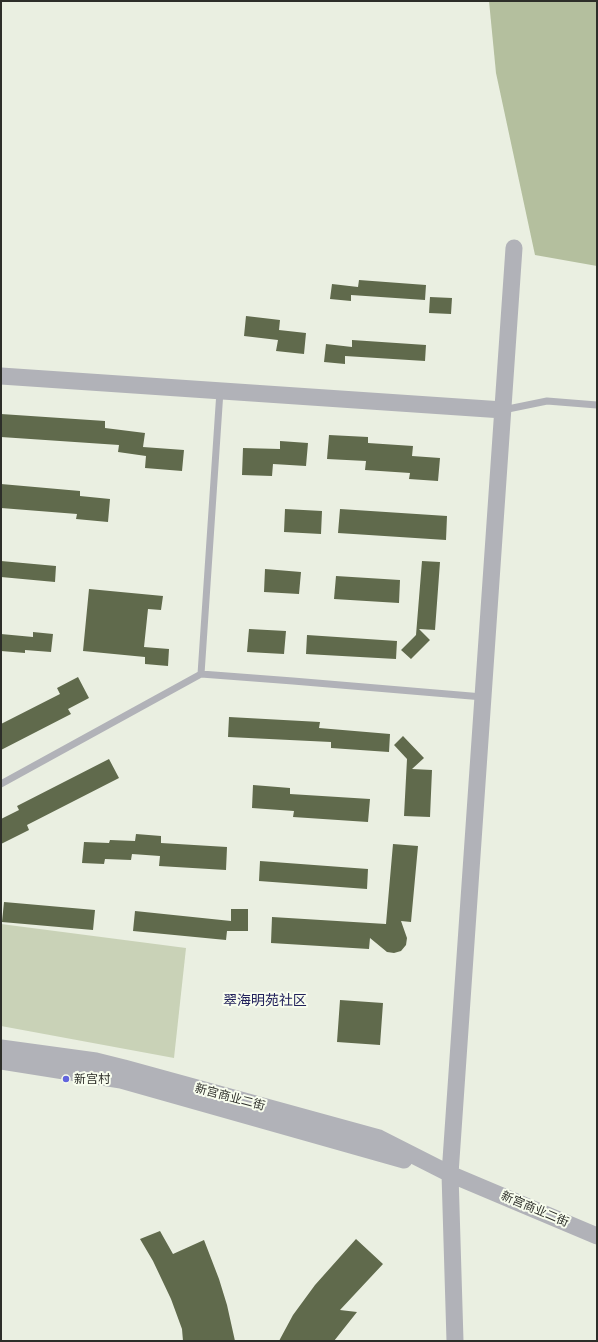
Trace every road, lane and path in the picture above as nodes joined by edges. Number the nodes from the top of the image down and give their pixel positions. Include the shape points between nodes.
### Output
1 (514, 248) dead end
2 (1, 376) edge
3 (220, 391) junction
4 (597, 405) edge
5 (502, 410) junction
6 (201, 674) junction
7 (483, 697) junction
8 (1, 784) edge
9 (1, 1048) edge
10 (1, 1061) edge
11 (450, 1174) junction
12 (597, 1236) edge
13 (455, 1341) edge

1 - 5 street
2 - 3 street
3 - 5 street
3 - 6 lane
4 - 5 lane via 547,401
5 - 7 street
6 - 7 lane
6 - 8 lane
7 - 11 street
9 - 11 street, 新宫商业二街 via 96,1061 378,1138
10 - 11 street, 新宫商业二街 via 121,1080
11 - 12 street, 新宫商业二街
11 - 13 street

